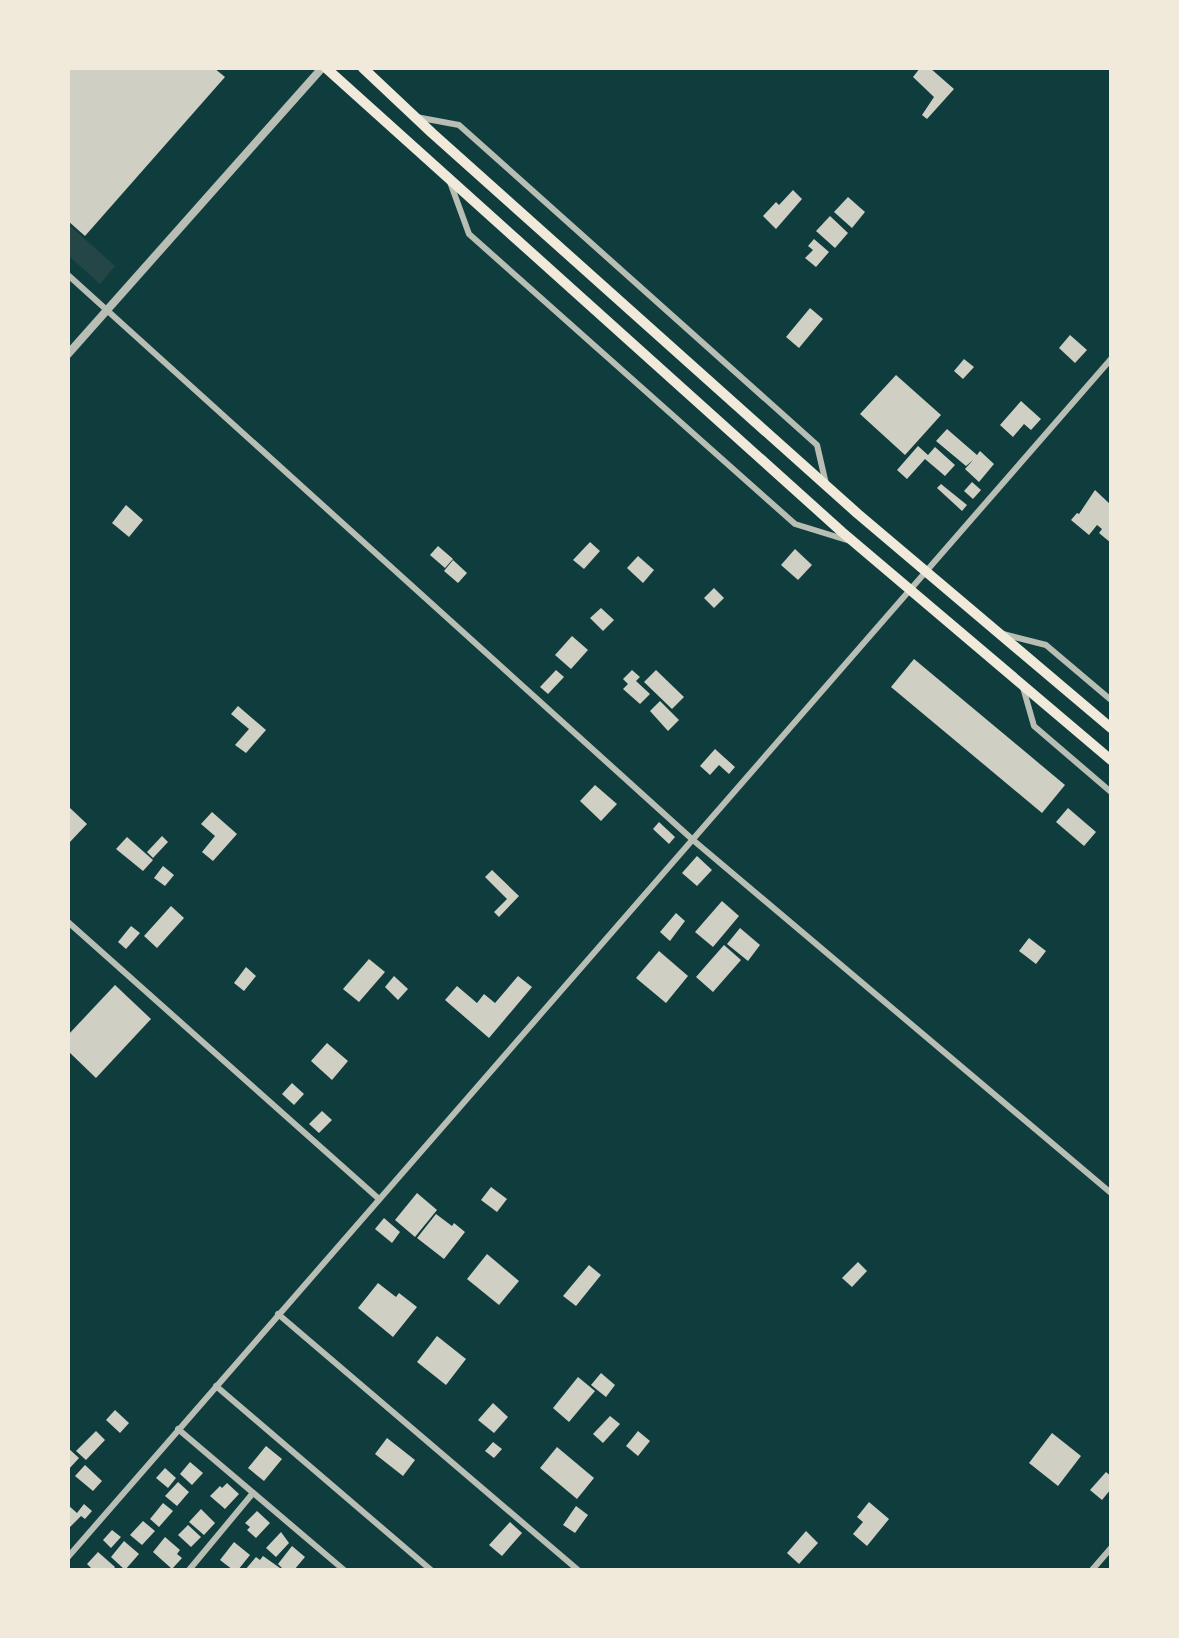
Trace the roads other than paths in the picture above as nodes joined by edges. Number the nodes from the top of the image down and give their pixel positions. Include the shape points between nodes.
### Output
1 (324, 68) edge
2 (363, 68) edge
3 (414, 116) junction
4 (449, 179) junction
5 (68, 275) edge
6 (107, 310) junction
7 (68, 354) edge
8 (1111, 359) edge
9 (826, 485) junction
10 (855, 543) junction
11 (926, 571) junction
12 (910, 590) junction
13 (998, 632) junction
14 (1021, 684) junction
15 (1111, 700) edge
16 (1111, 728) edge
17 (1111, 760) edge
18 (1111, 792) edge
19 (693, 840) junction
20 (68, 922) edge
21 (1111, 1193) edge
22 (379, 1199) junction
23 (278, 1314) junction
24 (216, 1386) junction
25 (178, 1429) junction
26 (253, 1493) junction
27 (1111, 1548) edge
28 (68, 1557) edge
29 (195, 1568) edge
30 (344, 1570) edge
31 (431, 1570) edge
32 (578, 1570) edge
33 (1092, 1570) edge

1 - 4 main road
1 - 6 street
2 - 3 main road
3 - 9 main road
3 - 9 street via 459,125 807,435 817,444
4 - 10 main road
4 - 10 street via 469,234 795,524
5 - 6 street
6 - 7 street
6 - 19 street
8 - 11 street
9 - 11 main road
10 - 12 main road
11 - 12 street
11 - 13 main road
12 - 14 main road
12 - 19 street
13 - 15 street via 1046,645
13 - 16 main road
14 - 17 main road
14 - 18 street via 1034,726
19 - 21 street
19 - 22 street
20 - 22 street
22 - 23 street
23 - 24 street
23 - 32 street
24 - 25 street
24 - 31 street
25 - 26 street
25 - 28 street
26 - 29 street
26 - 30 street
27 - 33 street

